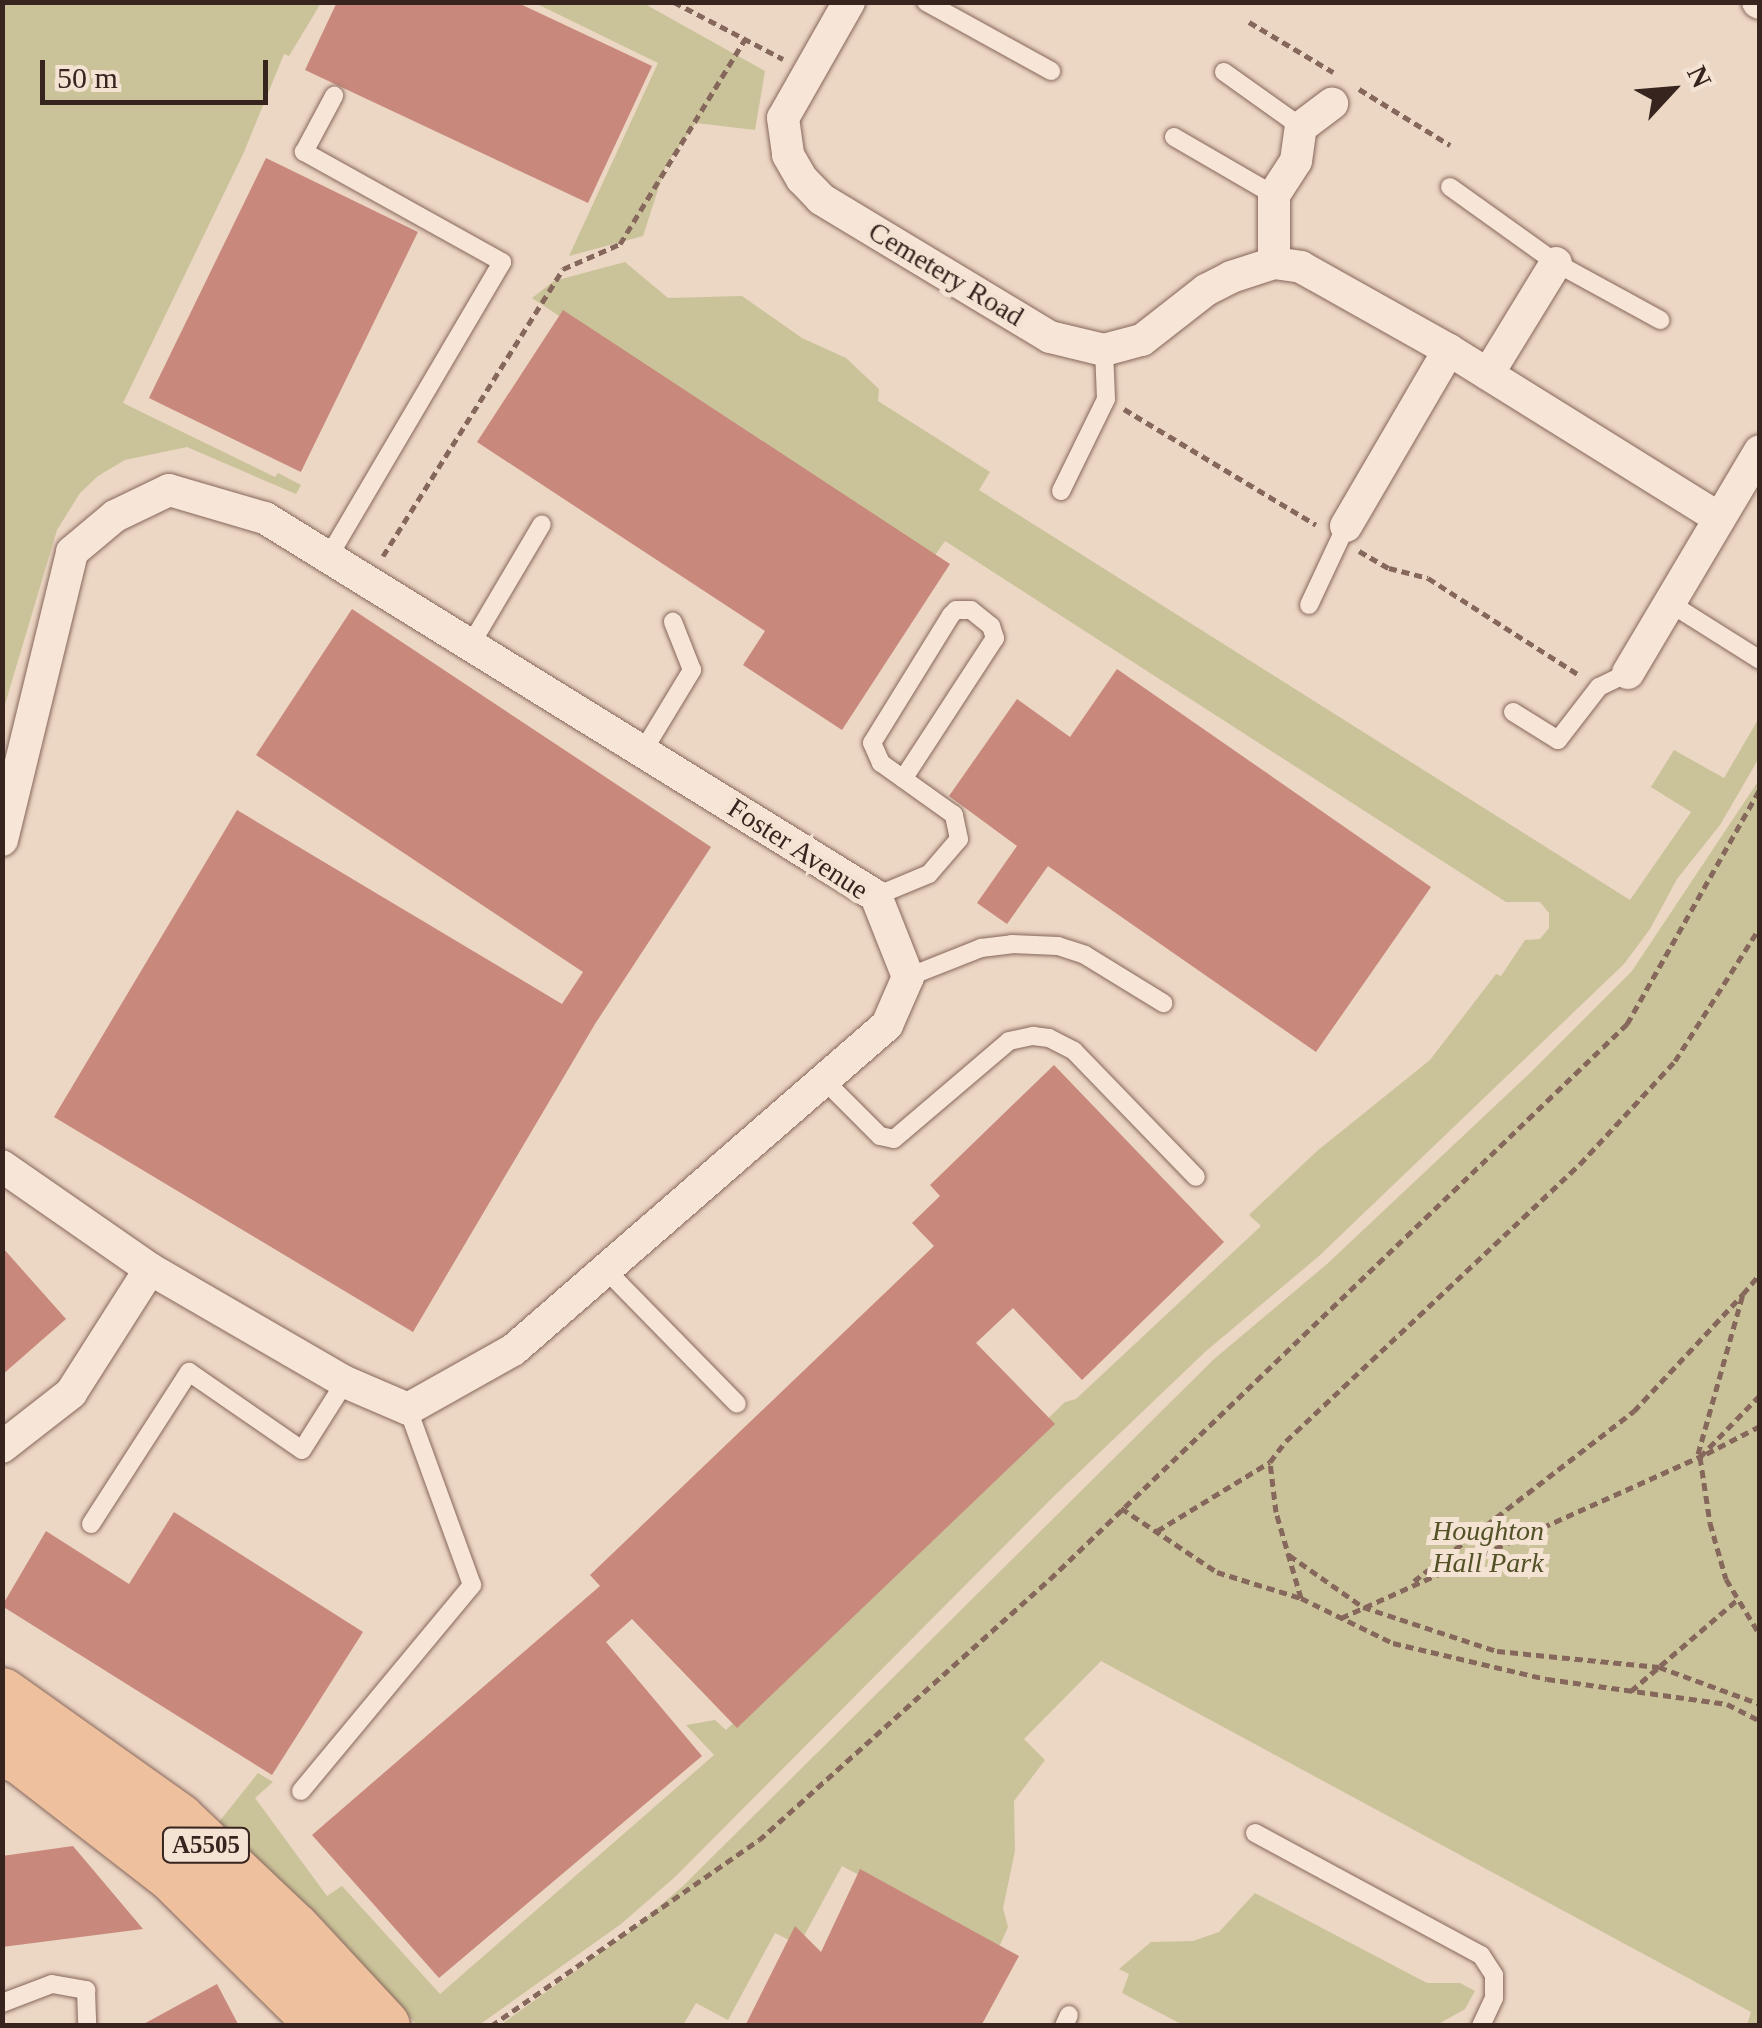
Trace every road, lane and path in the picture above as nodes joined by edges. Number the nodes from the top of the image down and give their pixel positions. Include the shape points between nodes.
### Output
1 (674, 2) edge
2 (849, 2) edge
3 (926, 2) edge
4 (745, 39) junction
5 (1051, 71) dead end
6 (807, 72) junction
7 (1224, 72) dead end
8 (334, 96) dead end
9 (1332, 104) dead end
10 (1301, 127) junction
11 (1174, 136) dead end
12 (1450, 188) dead end
13 (1274, 195) junction
14 (1556, 262) junction
15 (1274, 263) junction
16 (1660, 320) dead end
17 (1104, 350) junction
18 (1449, 350) junction
19 (1488, 374) junction
20 (1760, 451) edge
21 (1061, 491) dead end
22 (1717, 517) junction
23 (542, 524) dead end
24 (1346, 526) joint
25 (329, 556) junction
26 (368, 580) junction
27 (1668, 602) junction
28 (1309, 605) dead end
29 (673, 622) dead end
30 (471, 644) junction
31 (1760, 660) edge
32 (1628, 673) joint
33 (1513, 712) dead end
34 (643, 751) junction
35 (903, 779) junction
36 (1760, 789) edge
37 (2, 840) edge
38 (876, 896) junction
39 (1760, 928) edge
40 (908, 977) junction
41 (1163, 1003) dead end
42 (824, 1080) junction
43 (2, 1166) edge
44 (1196, 1177) dead end
45 (150, 1269) junction
46 (606, 1270) junction
47 (1760, 1274) edge
48 (1742, 1294) junction
49 (346, 1382) junction
50 (1760, 1395) edge
51 (737, 1404) dead end
52 (408, 1409) junction
53 (1760, 1426) edge
54 (2, 1447) edge
55 (1699, 1455) junction
56 (1270, 1462) junction
57 (1121, 1508) junction
58 (91, 1524) dead end
59 (1157, 1532) junction
60 (1286, 1552) junction
61 (1405, 1588) junction
62 (1301, 1598) junction
63 (1738, 1598) junction
64 (1363, 1608) junction
65 (1340, 1618) junction
66 (1760, 1635) edge
67 (1659, 1667) junction
68 (1631, 1691) junction
69 (2, 1694) edge
70 (1760, 1704) edge
71 (1760, 1721) edge
72 (2, 1750) edge
73 (301, 1791) dead end
74 (1255, 1833) dead end
75 (2, 2003) edge
76 (87, 2026) edge
77 (324, 2026) edge
78 (384, 2026) edge
79 (491, 2026) edge
80 (1480, 2026) edge

1 - 4 path
2 - 6 street, Cemetery Road
3 - 5 lane
4 - 6 path
4 - 26 path via 620,244 563,269
6 - 17 street, Cemetery Road via 782,118 788,155 821,198 1050,337
7 - 10 lane
8 - 25 lane via 304,152 502,262
9 - 10 street
10 - 13 street via 1296,161
11 - 13 lane
12 - 14 lane
13 - 15 street
14 - 16 lane
14 - 19 street
15 - 17 street via 1206,290 1142,340
15 - 18 street via 1326,278
17 - 21 lane via 1106,399
18 - 19 street
18 - 24 street
19 - 22 street
20 - 22 street
22 - 27 street
23 - 30 lane
24 - 28 lane
25 - 26 street, Foster Avenue
25 - 37 street, Foster Avenue via 265,518 169,490 115,516 72,552
26 - 30 street, Foster Avenue
27 - 31 lane
27 - 32 street
29 - 34 lane via 692,670
30 - 34 street, Foster Avenue
32 - 33 lane via 1598,687 1558,740
34 - 38 street, Foster Avenue
35 - 35 lane via 876,758 872,743 951,616 971,610 992,626 995,638
35 - 38 lane via 954,815 959,839 929,874
36 - 57 path via 1626,1024
38 - 40 street, Foster Avenue
39 - 56 path via 1675,1060 1580,1164
40 - 41 lane via 981,948 1058,946
40 - 42 street via 887,1026
42 - 44 lane via 880,1136 894,1139 1009,1042 1049,1038 1074,1051
42 - 46 street
43 - 45 street
45 - 49 street
45 - 54 street via 71,1393
46 - 51 lane
46 - 52 street via 514,1350
47 - 48 path
48 - 55 path
48 - 61 path via 1634,1410
49 - 52 street
49 - 58 lane via 302,1450 189,1372
50 - 55 path
52 - 73 lane via 472,1585
53 - 55 path
55 - 61 path
55 - 63 path via 1710,1523
56 - 59 path
56 - 60 path
57 - 59 path
57 - 79 path via 1050,1580 758,1840
59 - 62 path via 1217,1572
60 - 62 path
60 - 64 path
61 - 64 path
62 - 65 path
63 - 66 path
63 - 67 path
64 - 65 path
64 - 67 path via 1498,1651
65 - 68 path via 1393,1644 1476,1665
67 - 68 path
67 - 70 path
68 - 71 path via 1727,1704
69 - 78 main road, A5505 via 180,1820
72 - 77 main road, A5505 via 173,1876
74 - 80 lane via 1481,1955 1494,1986
75 - 76 lane via 52,1984 86,1990

